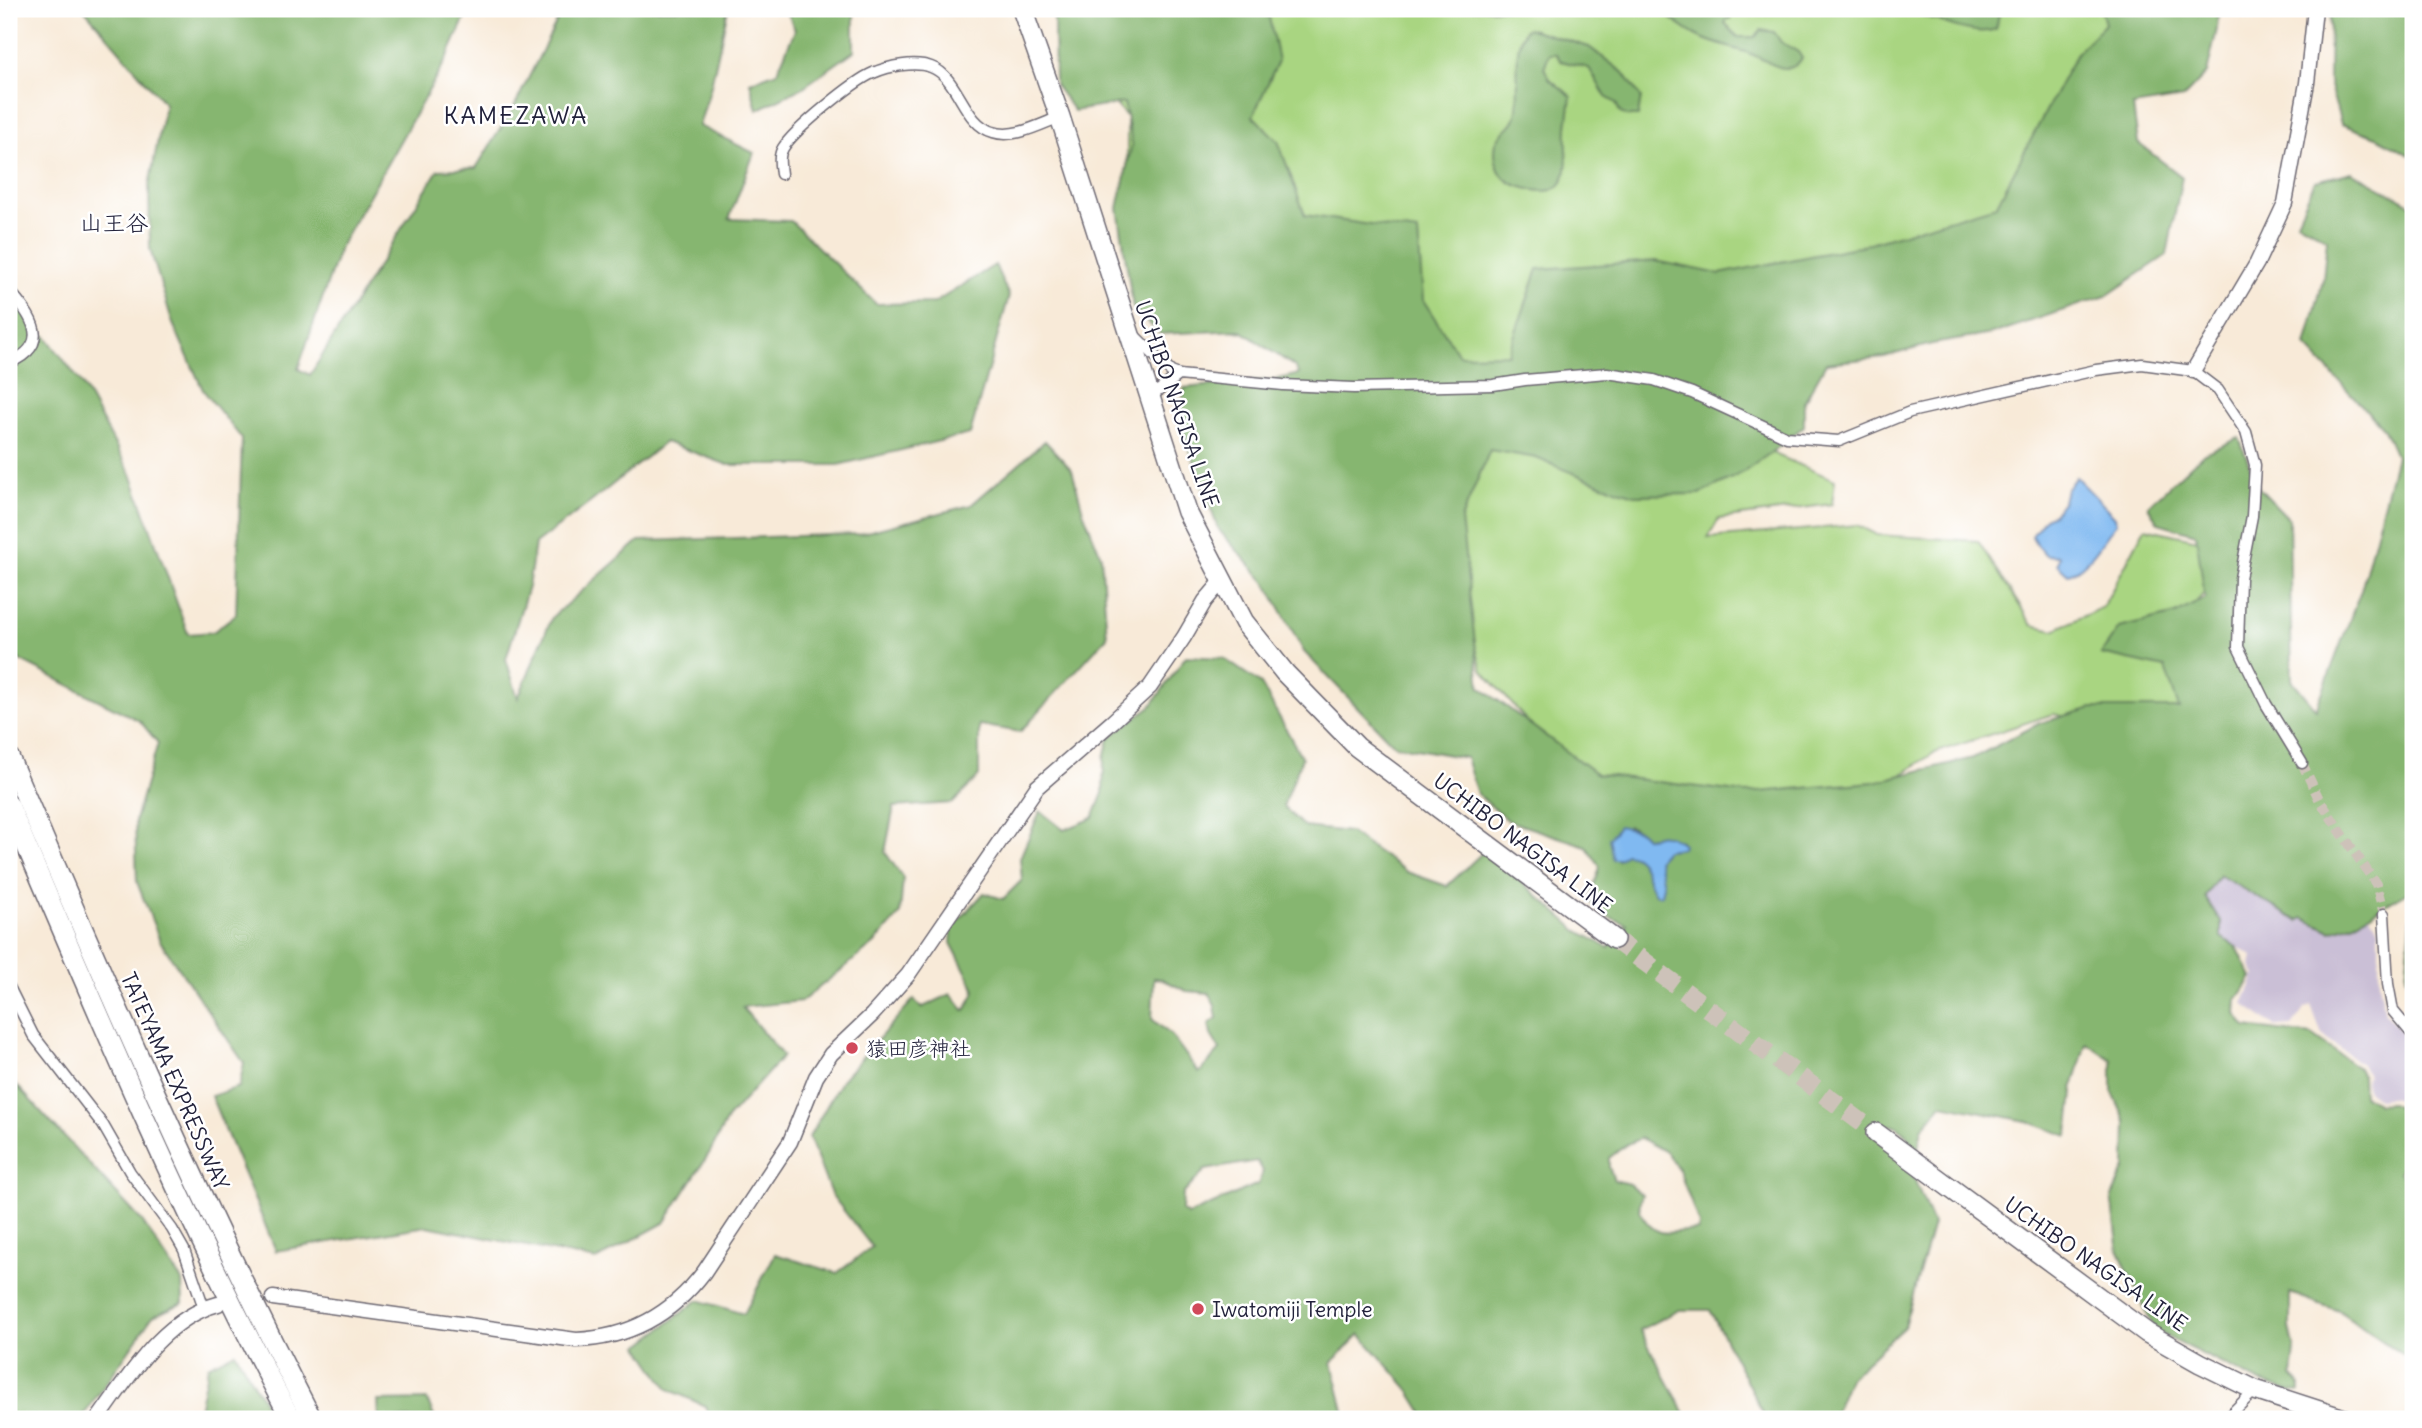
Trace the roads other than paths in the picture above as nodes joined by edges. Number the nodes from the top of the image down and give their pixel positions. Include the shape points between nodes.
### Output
1 (1022, 9) edge
2 (2315, 9) edge
3 (1060, 117) junction
4 (781, 174) dead end
5 (9, 290) edge
6 (1126, 325) junction
7 (9, 363) edge
8 (2193, 371) junction
9 (1179, 375) junction
10 (1149, 398) junction
11 (1222, 581) junction
12 (9, 757) edge
13 (2302, 764) tunnel mouth
14 (9, 805) edge
15 (2384, 914) tunnel mouth
16 (1614, 939) tunnel mouth
17 (9, 987) edge
18 (2413, 1035) edge
19 (1876, 1133) tunnel mouth
20 (273, 1298) dead end
21 (218, 1304) dead end
22 (204, 1308) junction
23 (2255, 1390) junction
24 (98, 1419) edge
25 (291, 1419) edge
26 (312, 1419) edge
27 (2226, 1419) edge
28 (2344, 1419) edge

1 - 3 highway, UCHIBO NAGISA LINE
2 - 8 street via 2285,203 2257,263
3 - 4 street via 1015,133 991,132 977,121 941,72 929,66 892,66 871,73 801,126 782,149
3 - 6 highway, UCHIBO NAGISA LINE
5 - 7 street via 26,310 34,333 28,354
6 - 9 street
6 - 10 highway, UCHIBO NAGISA LINE
8 - 9 street via 2142,364 2096,370 1910,412 1839,441 1787,437 1692,393 1654,380 1607,373 1493,385 1354,388
8 - 13 street via 2218,390 2246,432 2255,465 2252,516 2240,578 2238,648
9 - 10 street
10 - 11 highway, UCHIBO NAGISA LINE via 1187,512
11 - 16 highway, UCHIBO NAGISA LINE via 1244,622 1285,673 1357,747
11 - 20 street via 1150,687 1037,787 908,975 831,1054 816,1077 790,1142 704,1272 670,1308 622,1334 576,1340
12 - 26 highway, TATEYAMA EXPRESSWAY via 150,1086
14 - 25 highway, TATEYAMA EXPRESSWAY via 180,1199
15 - 18 street via 2393,1011
17 - 22 street via 33,1035 103,1125 172,1229
19 - 23 highway, UCHIBO NAGISA LINE via 2147,1333
21 - 22 street
22 - 24 street via 174,1325 142,1359
23 - 27 street
23 - 28 highway, UCHIBO NAGISA LINE

